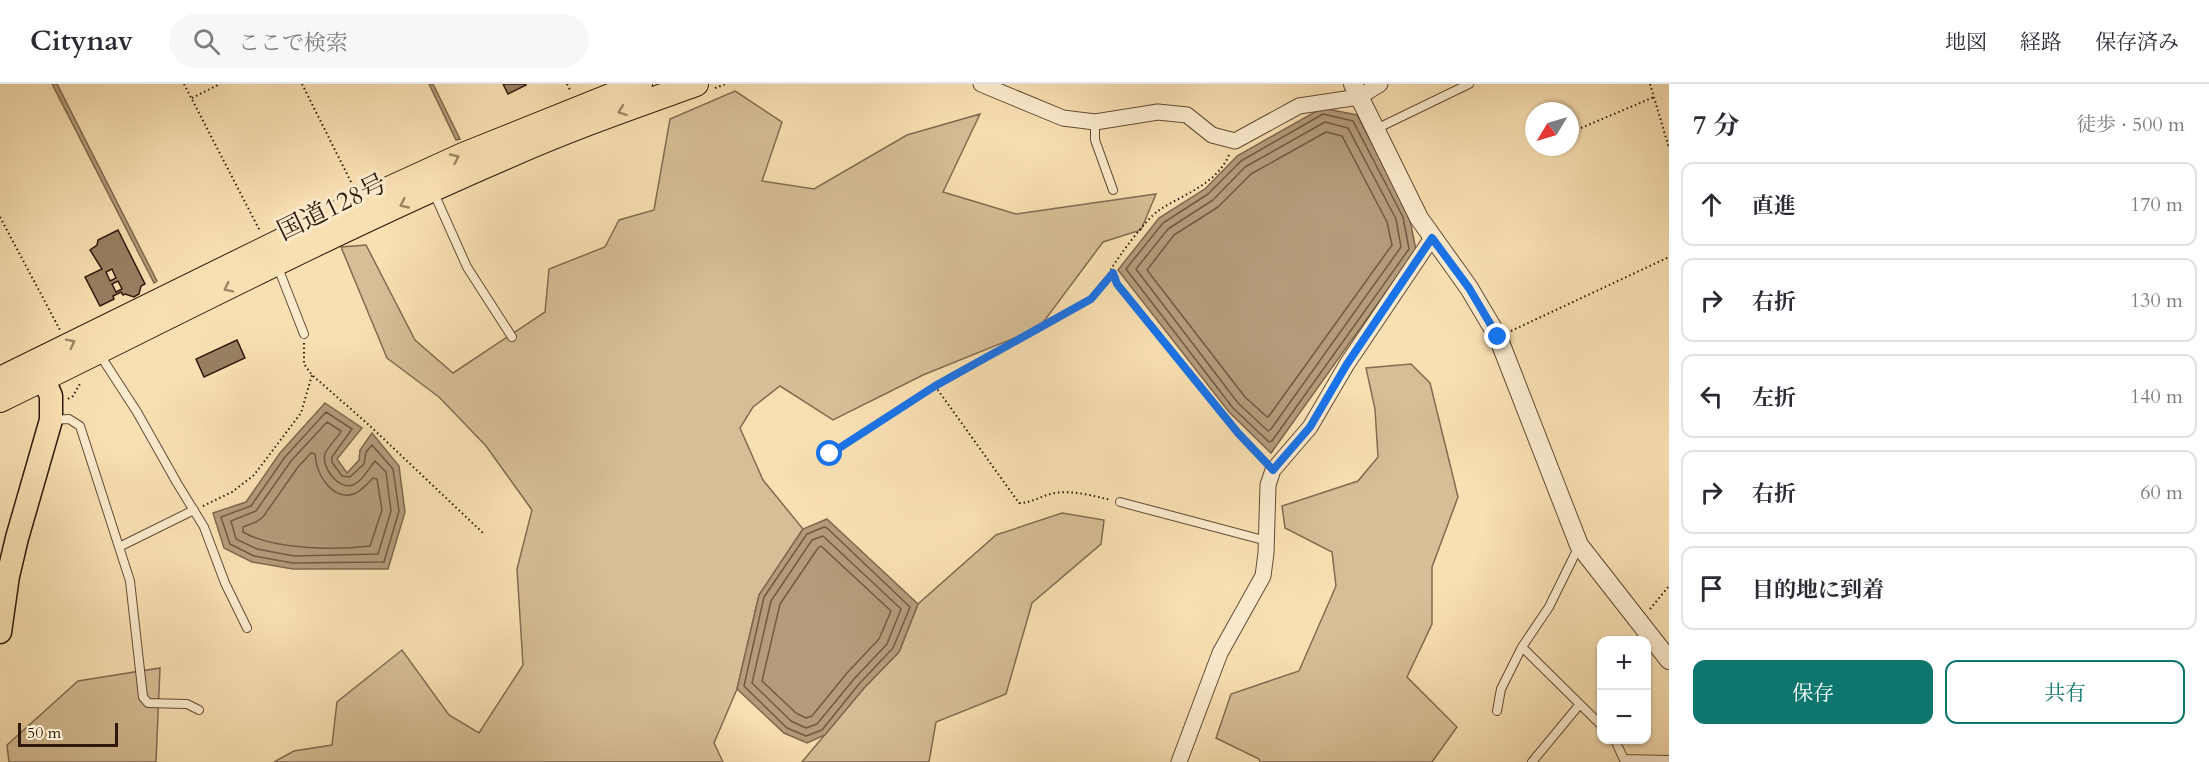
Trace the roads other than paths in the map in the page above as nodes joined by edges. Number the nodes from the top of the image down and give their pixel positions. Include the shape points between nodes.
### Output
1 (640, 84) edge
2 (696, 84) edge
3 (981, 84) edge
4 (1380, 84) edge
5 (1469, 84) edge
6 (1356, 91) edge
7 (1095, 122) junction
8 (1375, 130) junction
9 (429, 181) junction
10 (1113, 190) dead end
11 (1432, 238) junction
12 (273, 256) junction
13 (304, 334) road end
14 (512, 337) dead end
15 (98, 351) junction
16 (40, 370) junction
17 (0, 379) edge
18 (0, 400) edge
19 (51, 420) junction
20 (1120, 502) road end
21 (194, 510) junction
22 (1267, 541) junction
23 (1579, 545) junction
24 (119, 547) junction
25 (0, 626) edge
26 (247, 628) dead end
27 (1522, 646) junction
28 (1669, 660) edge
29 (1580, 704) junction
30 (199, 710) dead end
31 (1497, 711) dead end
32 (1597, 721) edge
33 (1617, 744) edge
34 (1625, 760) edge
35 (1669, 760) edge
36 (1179, 762) edge
37 (1532, 762) edge

9 -> 1 highway, 国道128号 via 500,139
2 -> 9 highway, 国道128号 via 506,157
3 - 7 street via 1063,118
4 - 6 street
5 - 8 lane
6 - 7 street via 1299,106 1235,141 1212,135 1187,115 1158,111
6 - 8 street
7 - 10 lane via 1095,140
8 - 11 street
9 -> 12 highway, 国道128号
9 - 12 highway, 国道128号 via 360,202
9 - 14 lane via 467,267
11 - 22 street via 1347,364 1310,427 1273,470 1268,485
11 - 23 street via 1469,288 1498,337
12 - 13 lane
12 -> 15 highway, 国道128号
16 -> 12 highway, 国道128号 via 68,345
15 - 16 highway, 国道128号
15 - 21 lane
16 - 17 highway, 国道128号
16 - 18 highway, 国道128号
16 - 19 main road via 51,396
19 - 24 lane via 69,419 80,426
19 - 25 main road via 17,538
20 - 22 lane
21 - 24 lane
21 - 26 lane
22 - 36 street via 1263,576 1220,653
23 - 27 lane via 1549,607
23 - 28 street
24 - 30 lane via 131,590 143,697 148,703 187,704
27 - 29 lane
27 - 31 lane via 1501,689
29 - 32 lane
29 - 37 lane
33 - 34 lane
34 - 35 lane

